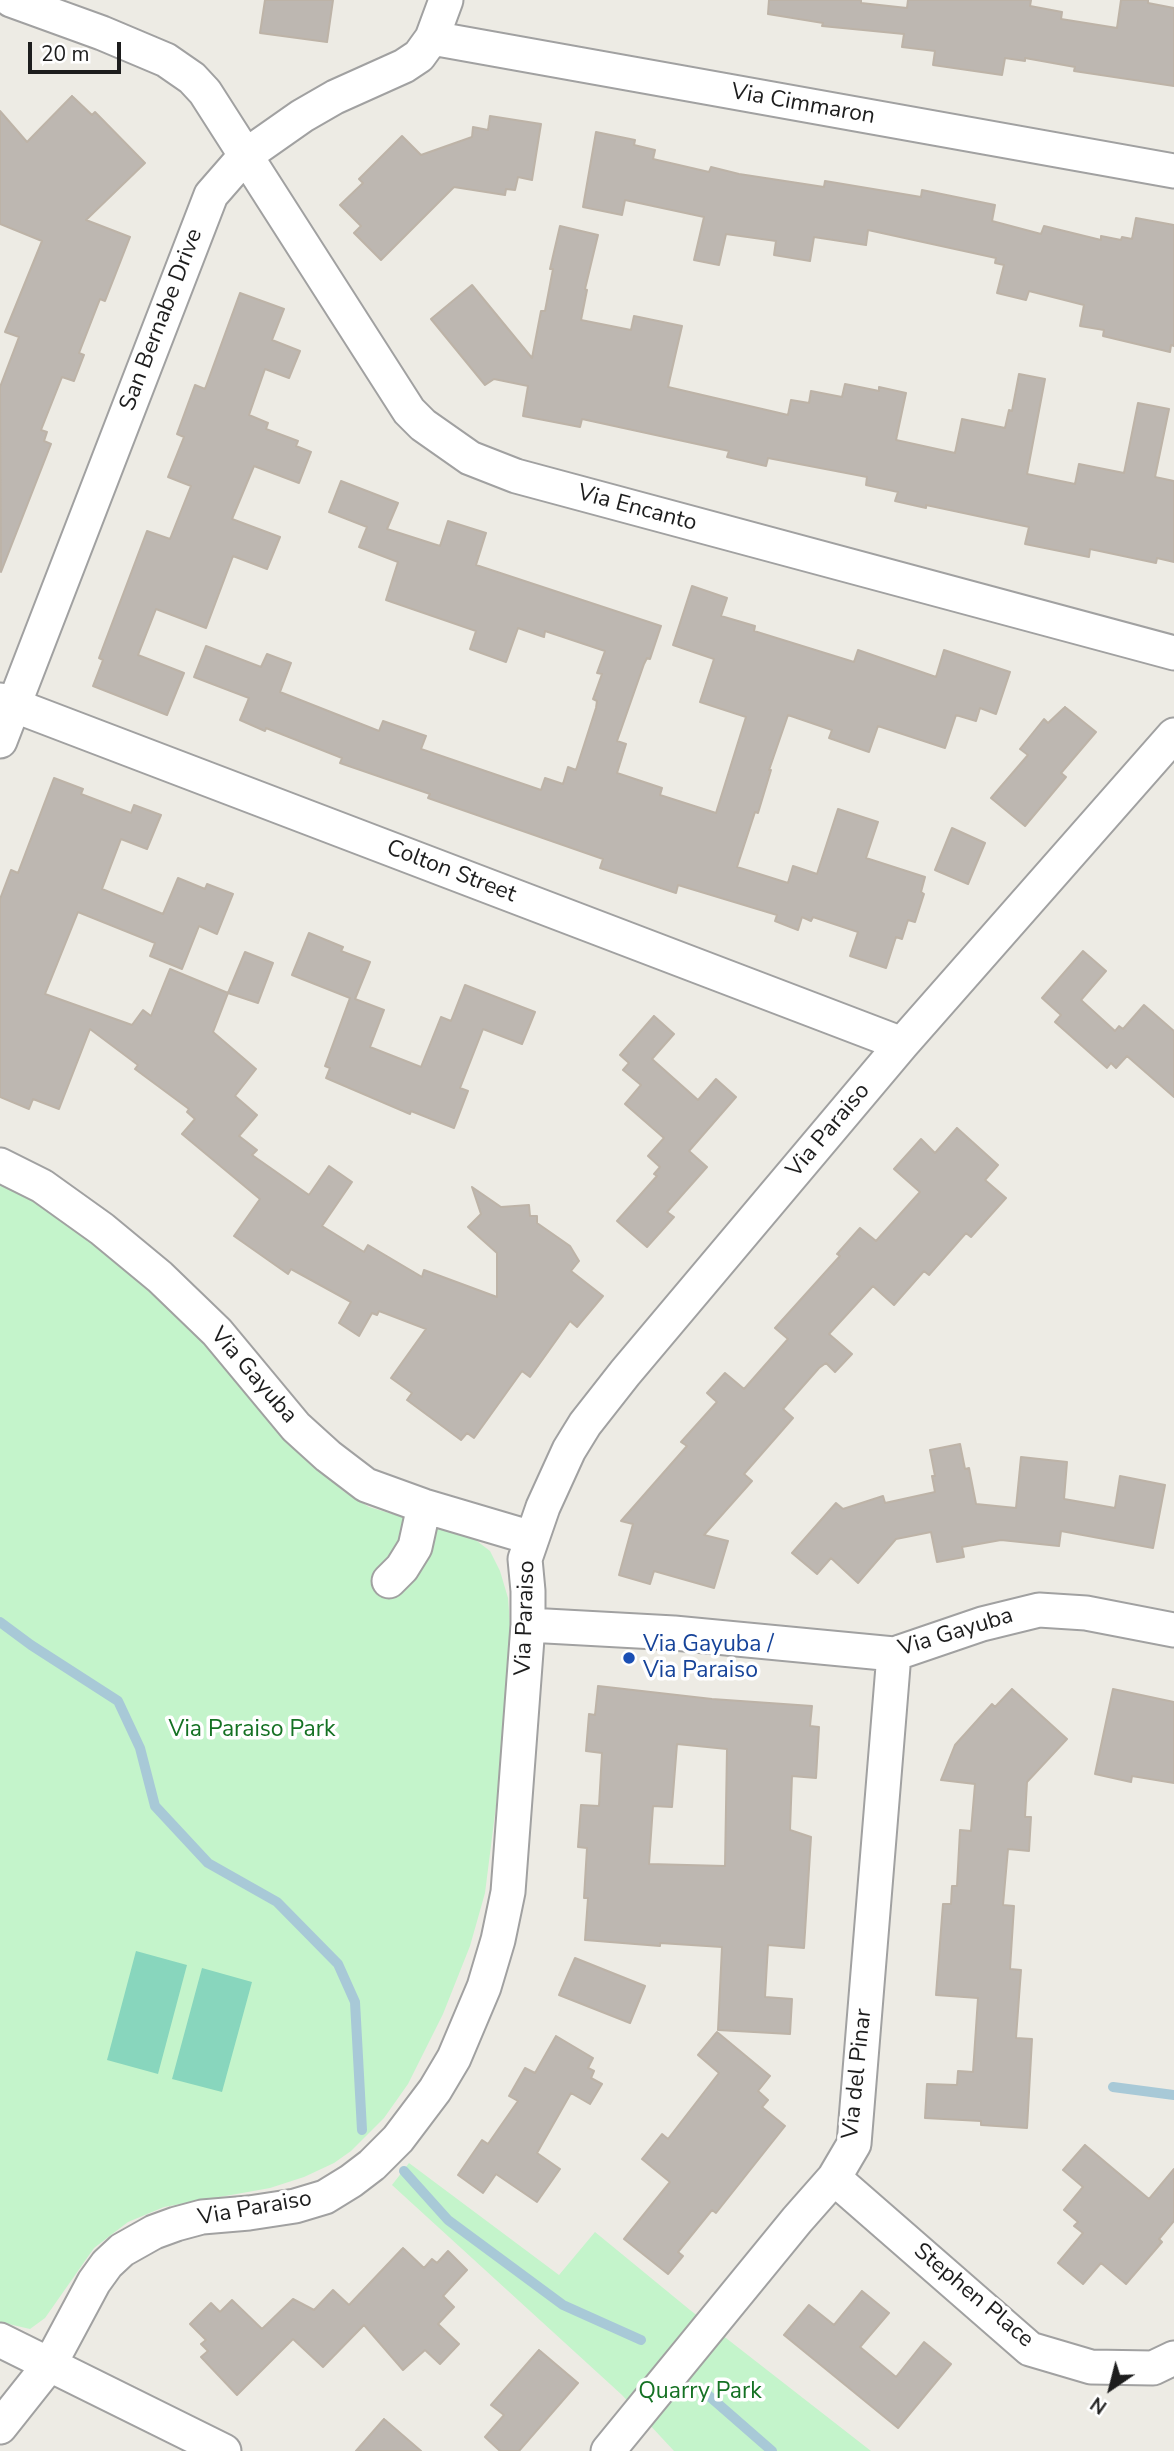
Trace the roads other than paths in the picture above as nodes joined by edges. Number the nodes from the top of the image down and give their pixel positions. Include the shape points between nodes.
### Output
1 (11, 0) edge
2 (446, 0) edge
3 (432, 38) junction
4 (245, 156) junction
5 (1174, 171) edge
6 (1174, 653) edge
7 (6, 702) edge
8 (1174, 735) edge
9 (0, 741) edge
10 (902, 1044) junction
11 (0, 1165) edge
12 (424, 1506) junction
13 (532, 1538) junction
14 (389, 1581) dead end
15 (528, 1625) junction
16 (1174, 1630) edge
17 (894, 1654) junction
18 (834, 2178) junction
19 (0, 2340) edge
20 (1174, 2358) edge
21 (50, 2364) junction
22 (0, 2427) edge
23 (224, 2451) edge
24 (608, 2451) edge

1 - 4 street, Via Encanto via 179,67 205,92
2 - 3 street, San Bernabe Drive
3 - 4 street, San Bernabe Drive via 412,61 335,97
3 - 5 street, Via Cimmaron
4 - 6 street, Via Encanto via 409,411 470,458 516,476
4 - 7 street, San Bernabe Drive via 211,194
7 - 9 street, San Bernabe Drive
7 - 10 street, Colton Street
8 - 10 street, Via Paraiso
10 - 13 street, Via Paraiso via 600,1404 565,1459
11 - 12 street, Via Gayuba via 42,1186 160,1278 217,1332 296,1427 328,1456 366,1485
12 - 13 street, Via Gayuba
12 - 14 street via 415,1547
13 - 15 street, Via Paraiso via 525,1559
15 - 17 street, Via Gayuba via 674,1633
15 - 21 street, Via Paraiso via 508,1892 484,1987 435,2090 372,2165 326,2197 295,2206 202,2217 154,2232 122,2250 94,2281
16 - 17 street, Via Gayuba via 1086,1613 1040,1610
17 - 18 street, Via del Pinar via 858,2112 854,2144
18 - 20 street, Stephen Place via 1030,2349 1091,2367 1153,2368
18 - 24 street, Via del Pinar
19 - 21 street
21 - 22 street, Via Paraiso
21 - 23 street

